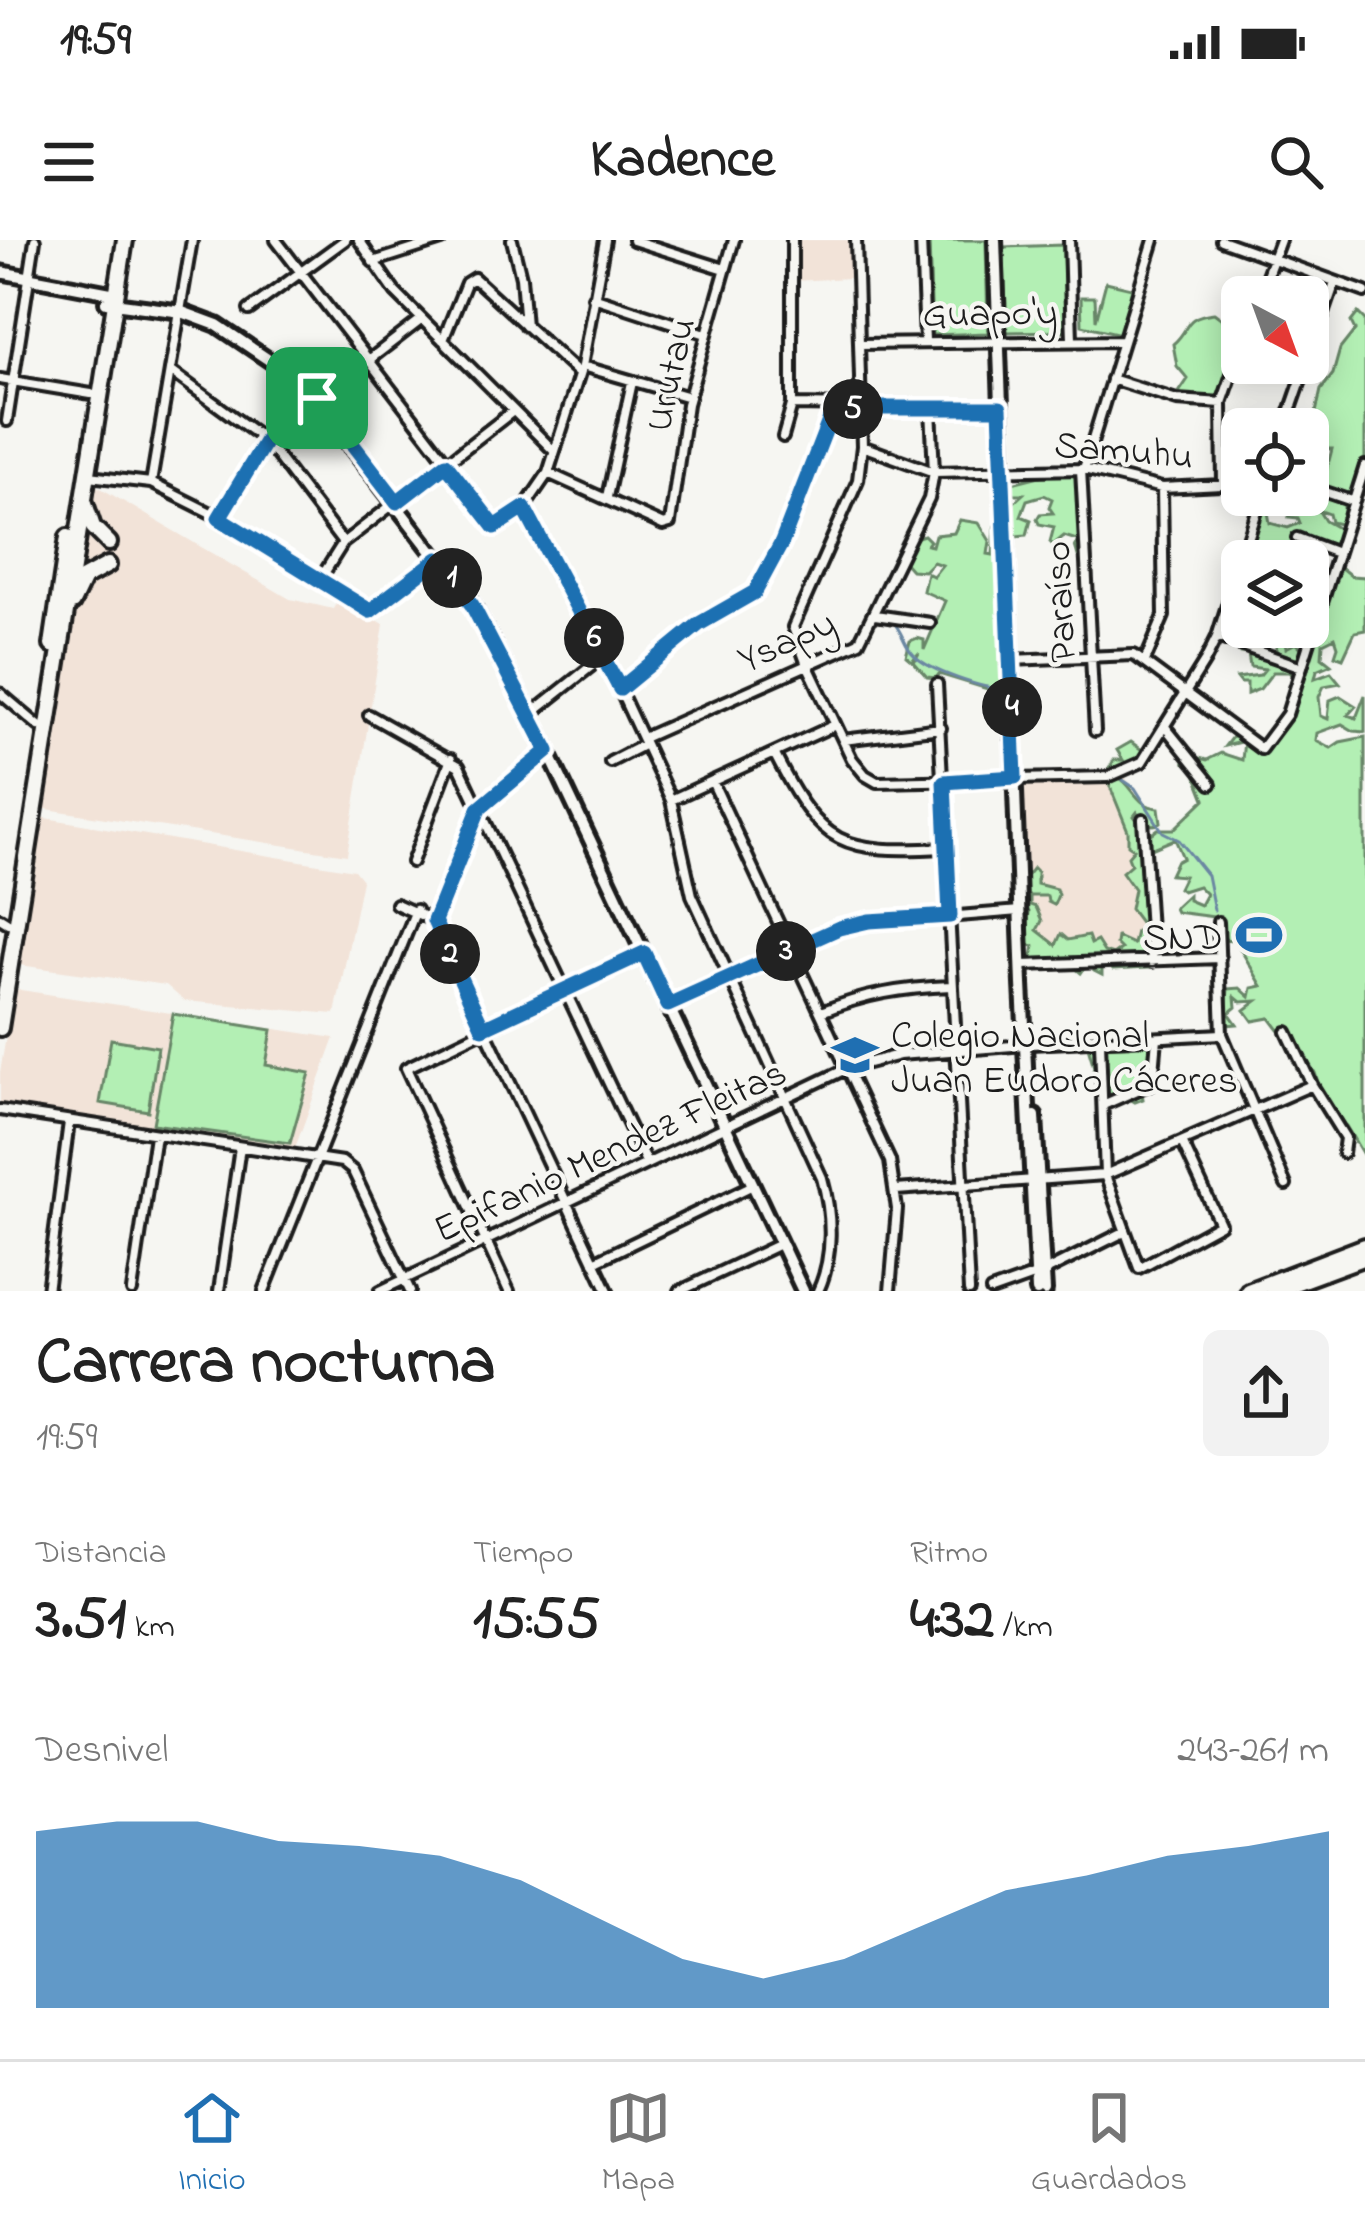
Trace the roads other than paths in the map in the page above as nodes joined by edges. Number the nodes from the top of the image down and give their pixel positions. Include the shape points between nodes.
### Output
1 (35, 240) edge
2 (120, 240) edge
3 (192, 240) edge
4 (276, 240) edge
5 (344, 240) edge
6 (358, 240) edge
7 (442, 240) edge
8 (512, 240) edge
9 (605, 240) edge
10 (633, 240) edge
11 (734, 240) edge
12 (791, 240) edge
13 (856, 240) edge
14 (921, 240) edge
15 (995, 240) edge
16 (1069, 240) edge
17 (1154, 240) edge
18 (1221, 240) edge
19 (1280, 240) edge
20 (1274, 257) junction
21 (373, 262) junction
22 (725, 269) junction
23 (0, 272) edge
24 (299, 272) junction
25 (1267, 276) edge
26 (29, 277) junction
27 (1335, 282) junction
28 (1365, 292) edge
29 (592, 297) junction
30 (111, 298) junction
31 (1329, 300) edge
32 (248, 310) dead end
33 (182, 312) junction
34 (422, 319) junction
35 (525, 326) junction
36 (706, 334) junction
37 (443, 340) junction
38 (1072, 340) junction
39 (1123, 341) junction
40 (925, 342) junction
41 (997, 343) junction
42 (859, 344) junction
43 (368, 360) junction
44 (581, 370) junction
45 (171, 372) junction
46 (0, 379) edge
47 (1111, 379) junction
48 (13, 381) junction
49 (632, 382) junction
50 (1229, 384) edge
51 (92, 394) junction
52 (689, 397) junction
53 (317, 398) junction
54 (1222, 403) junction
55 (792, 405) junction
56 (834, 408) junction
57 (931, 408) junction
58 (1000, 408) junction
59 (1222, 408) edge
60 (861, 409) junction
61 (514, 411) junction
62 (7, 421) dead end
63 (784, 437) dead end
64 (266, 440) junction
65 (862, 446) junction
66 (554, 451) junction
67 (446, 464) junction
68 (1365, 466) edge
69 (1082, 469) junction
70 (934, 472) junction
71 (1002, 472) junction
72 (548, 473) junction
73 (87, 476) junction
74 (151, 483) junction
75 (1221, 484) edge
76 (1162, 488) junction
77 (1329, 493) edge
78 (607, 497) junction
79 (83, 498) junction
80 (1352, 500) junction
81 (397, 502) junction
82 (524, 508) junction
83 (1255, 516) edge
84 (219, 518) junction
85 (1298, 538) dead end
86 (72, 539) junction
87 (343, 543) junction
88 (109, 544) dead end
89 (1337, 553) junction
90 (438, 559) junction
91 (108, 565) dead end
92 (321, 578) junction
93 (875, 615) junction
94 (65, 619) junction
95 (930, 623) dead end
96 (1217, 637) junction
97 (1090, 655) junction
98 (604, 656) junction
99 (1010, 660) junction
100 (1145, 661) junction
101 (806, 662) junction
102 (1302, 667) junction
103 (937, 684) dead end
104 (620, 689) junction
105 (1184, 692) junction
106 (0, 693) edge
107 (531, 715) junction
108 (369, 716) dead end
109 (835, 725) junction
110 (39, 726) junction
111 (941, 728) junction
112 (1166, 728) junction
113 (1096, 731) dead end
114 (843, 740) junction
115 (644, 742) junction
116 (548, 751) junction
117 (773, 753) junction
118 (451, 759) junction
119 (34, 760) junction
120 (610, 762) dead end
121 (1015, 777) junction
122 (712, 781) junction
123 (944, 782) junction
124 (1211, 784) dead end
125 (671, 800) junction
126 (479, 809) junction
127 (33, 812) junction
128 (1143, 819) dead end
129 (946, 848) junction
130 (412, 862) dead end
131 (17, 868) junction
132 (395, 904) dead end
133 (416, 910) junction
134 (1020, 911) junction
135 (950, 916) junction
136 (4, 921) edge
137 (434, 921) junction
138 (1217, 922) dead end
139 (791, 949) junction
140 (644, 953) junction
141 (1220, 958) junction
142 (1152, 962) junction
143 (1023, 967) junction
144 (0, 976) edge
145 (731, 976) junction
146 (951, 986) junction
147 (564, 989) junction
148 (668, 1005) junction
149 (821, 1012) junction
150 (0, 1028) edge
151 (483, 1028) junction
152 (1287, 1031) dead end
153 (1222, 1034) junction
154 (1157, 1038) junction
155 (1100, 1042) junction
156 (1028, 1044) junction
157 (956, 1051) junction
158 (848, 1068) junction
159 (1312, 1084) junction
160 (789, 1098) junction
161 (1102, 1106) junction
162 (1253, 1109) junction
163 (0, 1110) edge
164 (69, 1123) junction
165 (725, 1128) junction
166 (155, 1135) junction
167 (1184, 1144) junction
168 (240, 1148) junction
169 (1343, 1153) dead end
170 (316, 1158) junction
171 (647, 1164) junction
172 (1106, 1175) junction
173 (1035, 1180) junction
174 (753, 1185) junction
175 (1286, 1185) dead end
176 (964, 1188) junction
177 (896, 1190) junction
178 (566, 1202) junction
179 (1124, 1232) junction
180 (485, 1241) junction
181 (780, 1244) junction
182 (1365, 1246) edge
183 (1365, 1257) edge
184 (594, 1262) junction
185 (1040, 1273) junction
186 (404, 1280) junction
187 (47, 1291) edge
188 (132, 1291) edge
189 (219, 1291) edge
190 (263, 1291) edge
191 (380, 1291) edge
192 (410, 1291) edge
193 (509, 1291) edge
194 (608, 1291) edge
195 (680, 1291) edge
196 (803, 1291) edge
197 (818, 1291) edge
198 (890, 1291) edge
199 (969, 1291) edge
200 (991, 1291) edge
201 (1041, 1291) edge
202 (1247, 1291) edge
203 (1273, 1291) edge

1 - 26 street
2 - 30 highway
3 - 33 street
4 - 24 street
5 - 24 street
6 - 21 street
7 - 21 street
8 - 35 street
9 - 29 street
10 - 22 street
11 - 22 street, Urutau
12 - 55 street
13 - 42 street
14 - 40 street
15 - 41 main road
16 - 38 street
17 - 39 street, Paraíso
18 - 20 street
19 - 20 street
20 - 25 street
20 - 27 street
21 - 34 street
22 - 36 street, Urutau
23 - 26 main road
24 - 32 street
24 - 43 street
26 - 30 main road
26 - 48 street
27 - 28 street
27 - 31 street
29 - 36 street
29 - 44 street
30 - 33 main road
30 - 51 highway
30 - 73 highway
33 - 45 street
33 - 53 main road via 237,337
34 - 37 street
34 - 43 street
35 - 37 street via 477,279 466,283
35 - 44 street
36 - 52 street, Urutau
37 - 61 street
38 - 39 street, Guapo'y
38 - 41 street, Guapo'y
39 - 47 street, Paraíso
40 - 41 street, Guapo'y
40 - 42 street, Guapo'y
41 - 58 main road
42 - 60 street
43 - 53 street
43 - 67 street
44 - 49 street
44 - 66 street
45 - 64 street
45 - 74 street
46 - 48 street
47 - 54 street via 1177,400
47 - 69 street, Paraíso
48 - 51 street
48 - 62 street
49 - 52 street
49 - 78 street
50 - 54 street
51 - 86 highway
52 - 78 street, Urutau via 670,523
53 - 64 street
53 - 81 main road
54 - 59 street
55 - 56 street
55 - 63 street
56 - 60 street
56 - 104 street via 755,592 699,624
57 - 58 street
57 - 60 street
57 - 70 street, Ysapy
58 - 71 main road
60 - 65 street
61 - 66 street
61 - 67 street
64 - 84 street
64 - 87 street
65 - 70 street, Samuhu
65 - 101 street via 860,476 794,622
66 - 72 street
67 - 81 street
67 - 82 street via 498,528
68 - 80 street
69 - 71 street, Samuhu
69 - 76 street, Samuhu
69 - 97 street, Paraíso
70 - 71 street, Samuhu
70 - 93 street, Ysapy
71 - 99 main road
72 - 78 street
72 - 82 street
73 - 74 street
73 - 79 highway
74 - 84 street
75 - 76 street, Samuhu
76 - 100 street via 1164,616
77 - 80 street
79 - 86 highway
79 - 88 highway
80 - 89 street
81 - 87 street
81 - 90 main road
82 - 98 street
83 - 96 street
84 - 92 street
85 - 89 street
86 - 94 highway
86 - 110 highway
87 - 92 street
89 - 102 street
90 - 92 street via 370,611
90 - 107 main road
91 - 94 highway via 84,578
93 - 95 street
93 - 101 street, Ysapy via 852,646
94 - 127 highway
96 - 102 street
96 - 105 street
97 - 99 street
97 - 100 street
97 - 113 street, Paraíso
98 - 104 street
98 - 107 street
99 - 121 main road
100 - 105 street
101 - 109 street
101 - 115 street, Ysapy
102 - 105 street via 1285,720 1261,748
103 - 111 street
104 - 115 street
105 - 112 street
106 - 110 street
107 - 116 main road
108 - 118 street
109 - 114 street
109 - 117 street
110 - 119 highway
111 - 114 street
111 - 123 street
112 - 121 street via 1129,771
112 - 124 street
114 - 123 street via 877,782
115 - 120 street, Ysapy
115 - 125 street
116 - 126 street
116 - 140 main road
117 - 122 street
117 - 129 street via 802,805 833,837 870,850
118 - 126 street
118 - 130 street
119 - 127 highway
119 - 131 highway
121 - 123 street
121 - 134 main road
122 - 125 street
122 - 139 street
123 - 129 street
125 - 145 street via 692,895
126 - 137 street
126 - 147 street
127 - 131 highway
127 - 150 highway
128 - 142 street
129 - 135 street
131 - 136 highway
132 - 133 street
133 - 137 street
133 - 170 street
134 - 135 street
134 - 143 main road
135 - 139 street via 857,923
135 - 146 street
136 - 144 highway
137 - 151 street
138 - 141 street
139 - 145 street
139 - 149 street
140 - 147 street
140 - 148 main road
141 - 142 street
141 - 153 street
142 - 143 street
143 - 156 main road
145 - 148 street
145 - 160 street
146 - 149 street via 862,995
146 - 157 street
147 - 151 street
147 - 171 street
148 - 165 main road
149 - 158 street
151 - 178 street
151 - 180 street via 410,1064 407,1076
152 - 159 street
153 - 154 street, Epifanio Mendez Fleitas
153 - 162 street
154 - 155 street, Epifanio Mendez Fleitas
154 - 161 street via 1153,1083
155 - 156 street, Epifanio Mendez Fleitas
155 - 161 street
156 - 157 street, Epifanio Mendez Fleitas
156 - 173 main road
157 - 158 street, Epifanio Mendez Fleitas
157 - 176 street
158 - 160 street, Epifanio Mendez Fleitas
158 - 177 street
159 - 162 street
159 - 169 street via 1345,1138
160 - 165 street, Epifanio Mendez Fleitas
160 - 197 street via 827,1196 828,1254
161 - 172 street
162 - 167 street
162 - 175 street
163 - 164 street
164 - 166 street
164 - 187 street
165 - 171 street, Epifanio Mendez Fleitas
165 - 174 main road
166 - 168 street
166 - 188 street
167 - 172 street
167 - 179 street via 1220,1225 1139,1268
168 - 170 street
168 - 189 street
170 - 186 street via 351,1167
170 - 190 street
171 - 178 street, Epifanio Mendez Fleitas
172 - 173 street
172 - 179 street
173 - 176 street
173 - 185 main road
174 - 181 main road
174 - 184 street
176 - 177 street
176 - 199 street
177 - 198 street
178 - 180 street, Epifanio Mendez Fleitas
178 - 184 street
179 - 185 street
180 - 186 street, Epifanio Mendez Fleitas
180 - 193 street
181 - 195 street
181 - 196 main road
182 - 202 highway
183 - 203 highway
184 - 194 street
185 - 200 street
185 - 201 main road
186 - 191 street, Epifanio Mendez Fleitas
186 - 192 street

